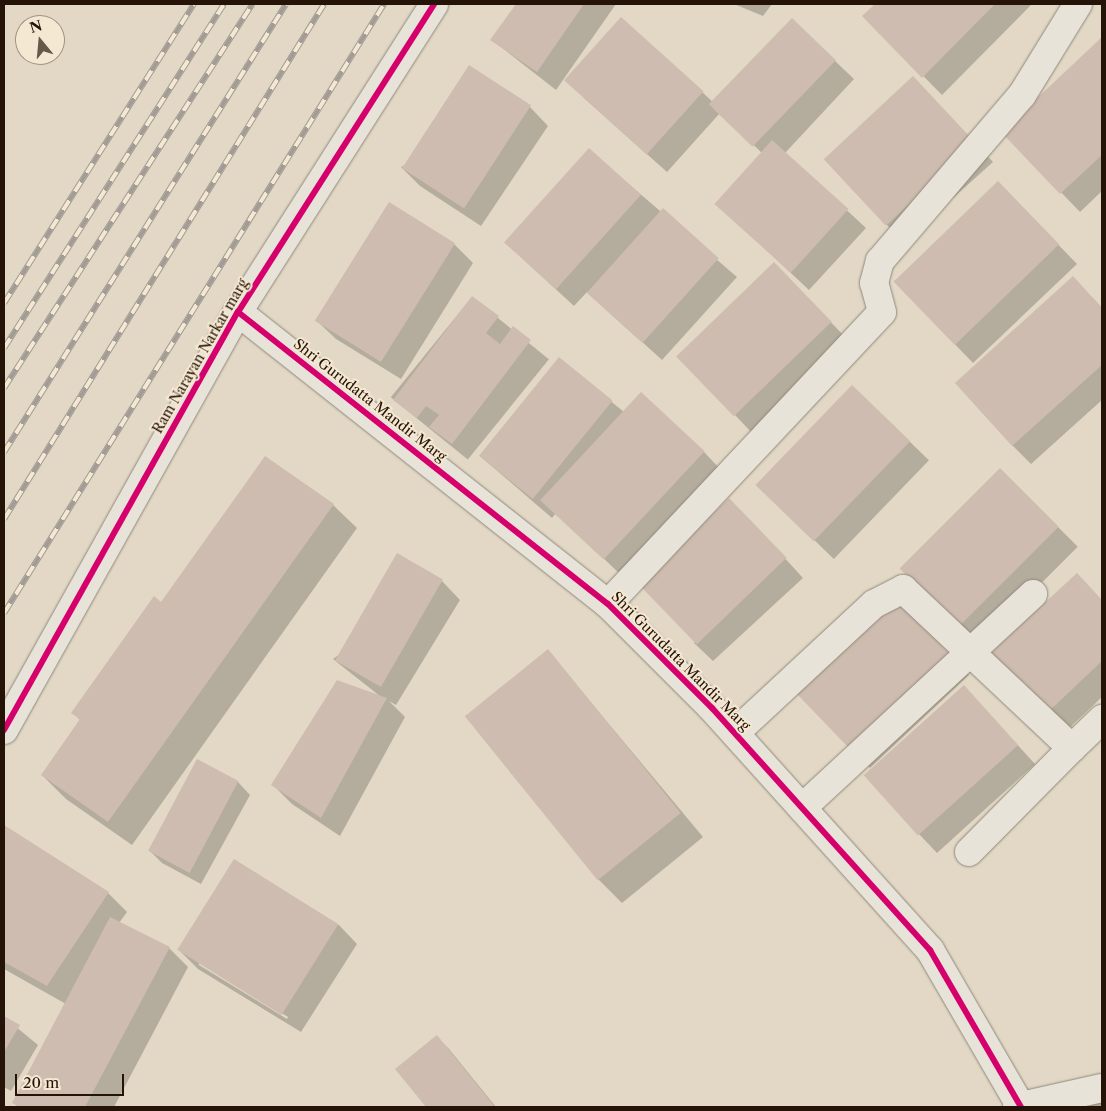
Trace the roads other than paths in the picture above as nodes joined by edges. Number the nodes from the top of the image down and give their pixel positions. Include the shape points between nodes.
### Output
1 (434, 4) edge
2 (1078, 4) edge
3 (238, 312) junction
4 (1033, 594) dead end
5 (608, 604) junction
6 (969, 655) junction
7 (1102, 719) edge
8 (4, 730) edge
9 (734, 733) junction
10 (1072, 748) junction
11 (802, 808) junction
12 (969, 852) dead end
13 (1102, 1088) edge
14 (1020, 1107) edge

1 - 3 street, Ram Narayan Narkar marg
2 - 5 street via 1022,96 880,261 874,283 882,312
3 - 5 street, Shri Gurudatta Mandir Marg
3 - 8 street, Ram Narayan Narkar marg
4 - 6 street
5 - 9 street, Shri Gurudatta Mandir Marg
6 - 9 street via 903,589 892,592
6 - 10 street
6 - 11 street
7 - 10 street
9 - 11 street, Shri Gurudatta Mandir Marg
10 - 12 street
11 - 14 street, Shri Gurudatta Mandir Marg via 930,950
13 - 14 street

